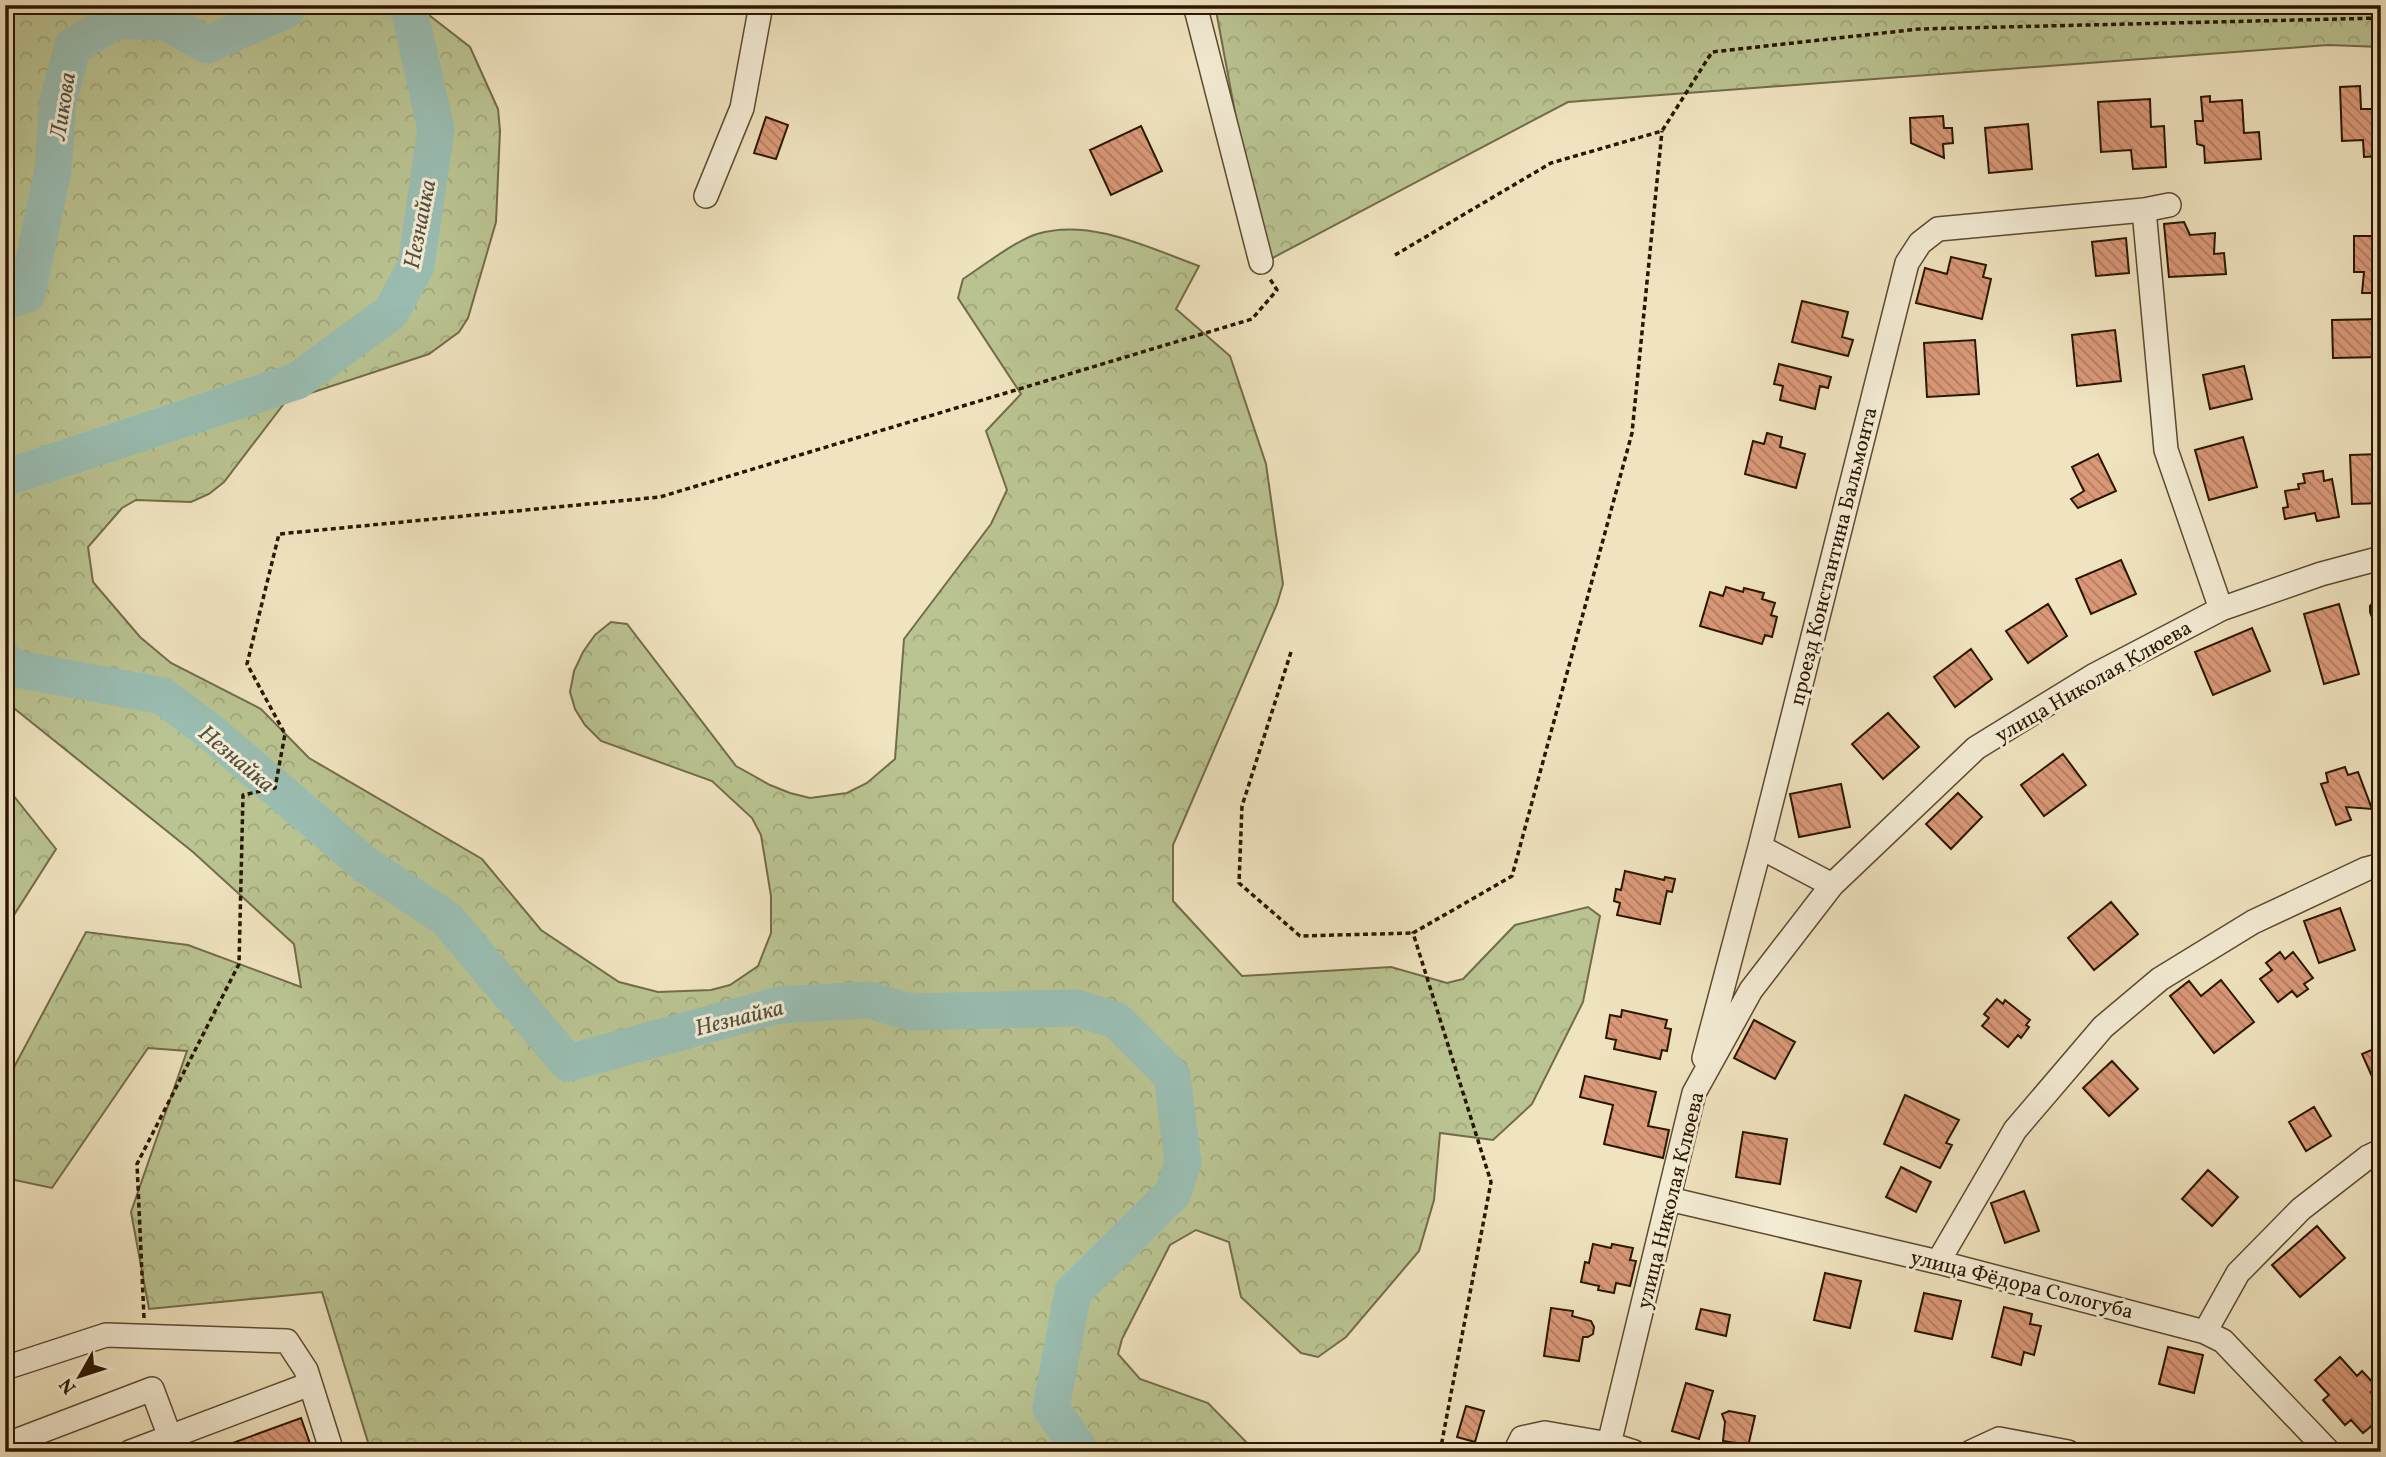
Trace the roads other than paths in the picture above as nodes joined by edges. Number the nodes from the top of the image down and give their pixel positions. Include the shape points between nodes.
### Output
1 (761, 5) edge
2 (1195, 5) edge
3 (706, 196) dead end
4 (2169, 205) dead end
5 (2144, 210) junction
6 (1261, 262) road end
7 (2381, 558) edge
8 (2221, 609) junction
9 (1760, 847) junction
10 (2381, 865) edge
11 (1832, 885) junction
12 (1694, 1093) junction
13 (2381, 1151) edge
14 (1669, 1199) junction
15 (1938, 1262) junction
16 (2205, 1332) junction
17 (5, 1368) edge
18 (310, 1384) junction
19 (170, 1437) junction
20 (1609, 1444) junction
21 (5, 1445) edge
22 (130, 1452) edge
23 (332, 1452) edge
24 (1515, 1452) edge
25 (1634, 1452) edge
26 (1971, 1452) edge
27 (2068, 1452) edge
28 (2329, 1452) edge

1 - 3 street via 742,108
2 - 6 street
4 - 5 street, проезд Константина Бальмонта
5 - 8 street via 2166,450
5 - 9 street, проезд Константина Бальмонта via 1938,229 1920,243 1907,263
7 - 8 street, улица Николая Клюева
8 - 11 street, улица Николая Клюева via 2092,676 1976,748
9 - 11 street
9 - 12 street, проезд Константина Бальмонта
10 - 15 street via 2253,922 2160,979 2103,1027 2015,1130
11 - 12 street, улица Николая Клюева via 1751,990
12 - 14 street, улица Николая Клюева
13 - 16 street via 2301,1209 2238,1273
14 - 15 street, улица Фёдора Сологуба
14 - 20 street, улица Николая Клюева
15 - 16 street, улица Фёдора Сологуба
16 - 28 street, улица Фёдора Сологуба via 2223,1341
17 - 18 street via 106,1335 287,1341
18 - 19 street
18 - 23 street
19 - 21 street via 152,1389
19 - 22 street
20 - 24 street via 1545,1433 1522,1438
20 - 25 street
26 - 27 street via 1999,1439

